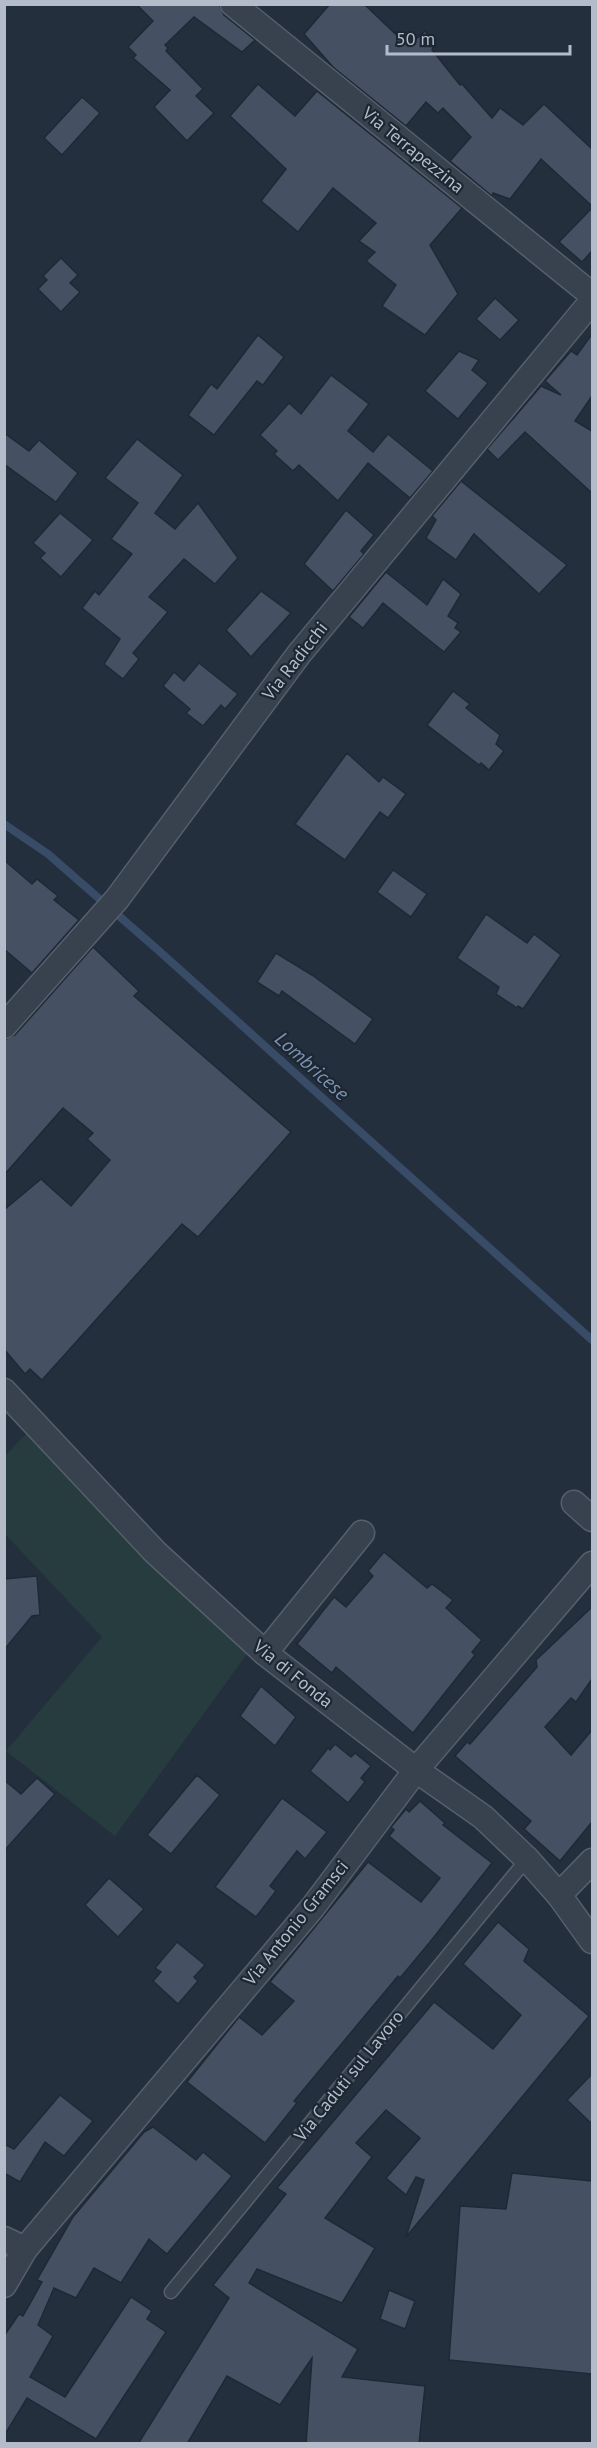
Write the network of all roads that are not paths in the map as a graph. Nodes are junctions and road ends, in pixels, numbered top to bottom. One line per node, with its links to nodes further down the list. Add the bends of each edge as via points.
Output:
1 (233, 4): 2 (street, Via Terrapezzina)
2 (592, 295)
3 (592, 301): 4 (street, Via Radicchi, via 299,654 117,899)
4 (4, 1026)
5 (4, 1391): 10 (street, Via di Fonda, via 155,1552)
6 (574, 1503): 7 (street)
7 (592, 1519)
8 (362, 1533): 10 (street)
9 (592, 1564): 11 (street, Via Antonio Gramsci)
10 (265, 1653): 11 (street, Via di Fonda)
11 (416, 1770): 12 (street, Via di Fonda, via 483,1817); 16 (street, Via Antonio Gramsci, via 313,1906)
12 (527, 1859): 14 (street, Via di Fonda); 18 (lane, Via Caduti sul Lavoro)
13 (592, 1861): 14 (street)
14 (559, 1895): 15 (street, Via di Fonda)
15 (592, 1941)
16 (15, 2244): 17 (street, Via Antonio Gramsci)
17 (4, 2285)
18 (171, 2292)

